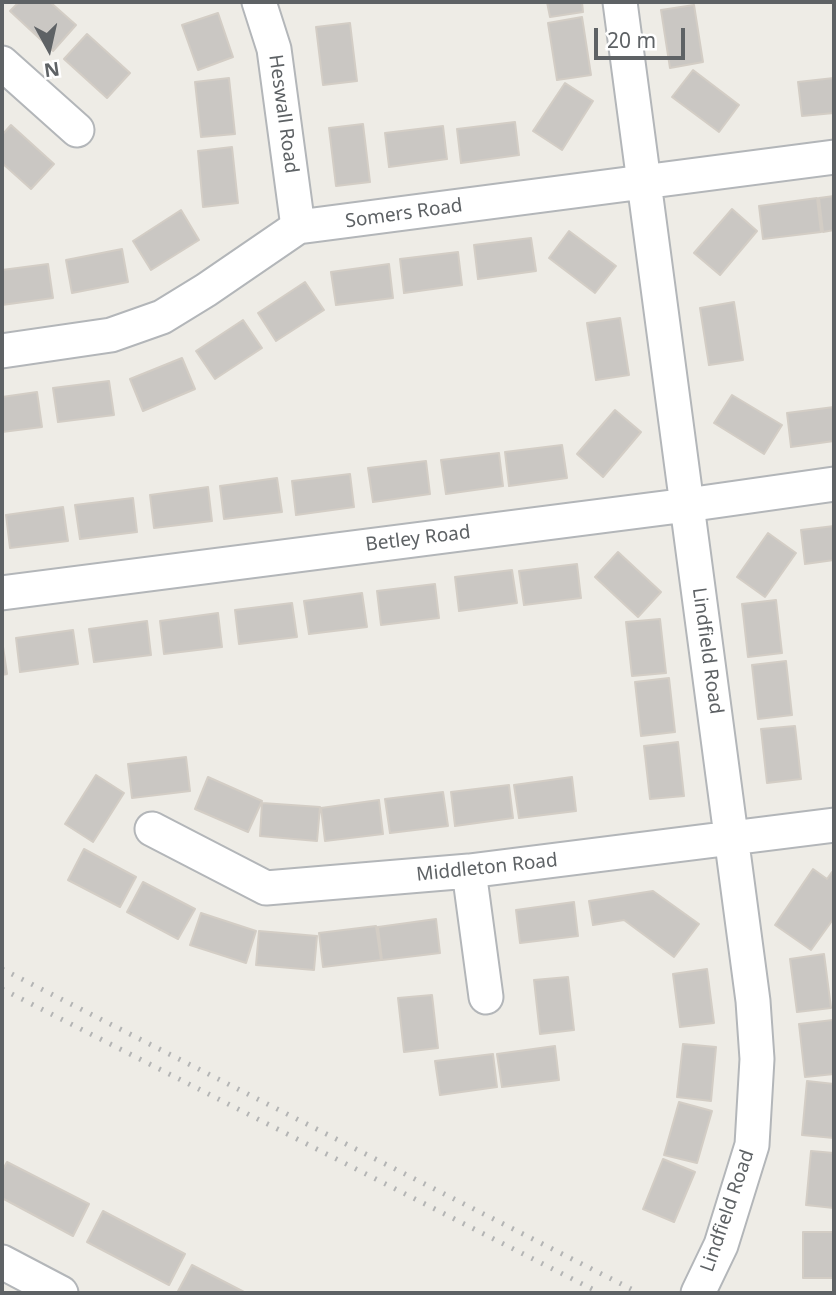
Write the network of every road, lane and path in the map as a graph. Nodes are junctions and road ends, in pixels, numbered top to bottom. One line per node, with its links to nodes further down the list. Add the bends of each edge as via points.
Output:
1 (259, 2): 7 (street, Heswall Road, via 274,49)
2 (620, 2): 6 (street, Lindfield Road)
3 (2, 63): 4 (street)
4 (76, 130)
5 (834, 157): 6 (street, Somers Road)
6 (644, 182): 7 (street, Somers Road); 10 (street, Lindfield Road)
7 (298, 228): 8 (street, Somers Road, via 162,317 111,335)
8 (2, 351)
9 (834, 484): 10 (street, Betley Road)
10 (687, 505): 11 (street, Betley Road); 14 (street, Lindfield Road)
11 (2, 593)
12 (834, 825): 14 (street, Middleton Road)
13 (152, 829): 15 (street, Middleton Road, via 266,888)
14 (732, 838): 15 (street, Middleton Road); 18 (street, Lindfield Road, via 757,1059 752,1145 721,1245)
15 (469, 871): 16 (street)
16 (486, 997)
17 (2, 1262): 19 (street)
18 (704, 1280)
19 (61, 1293)

